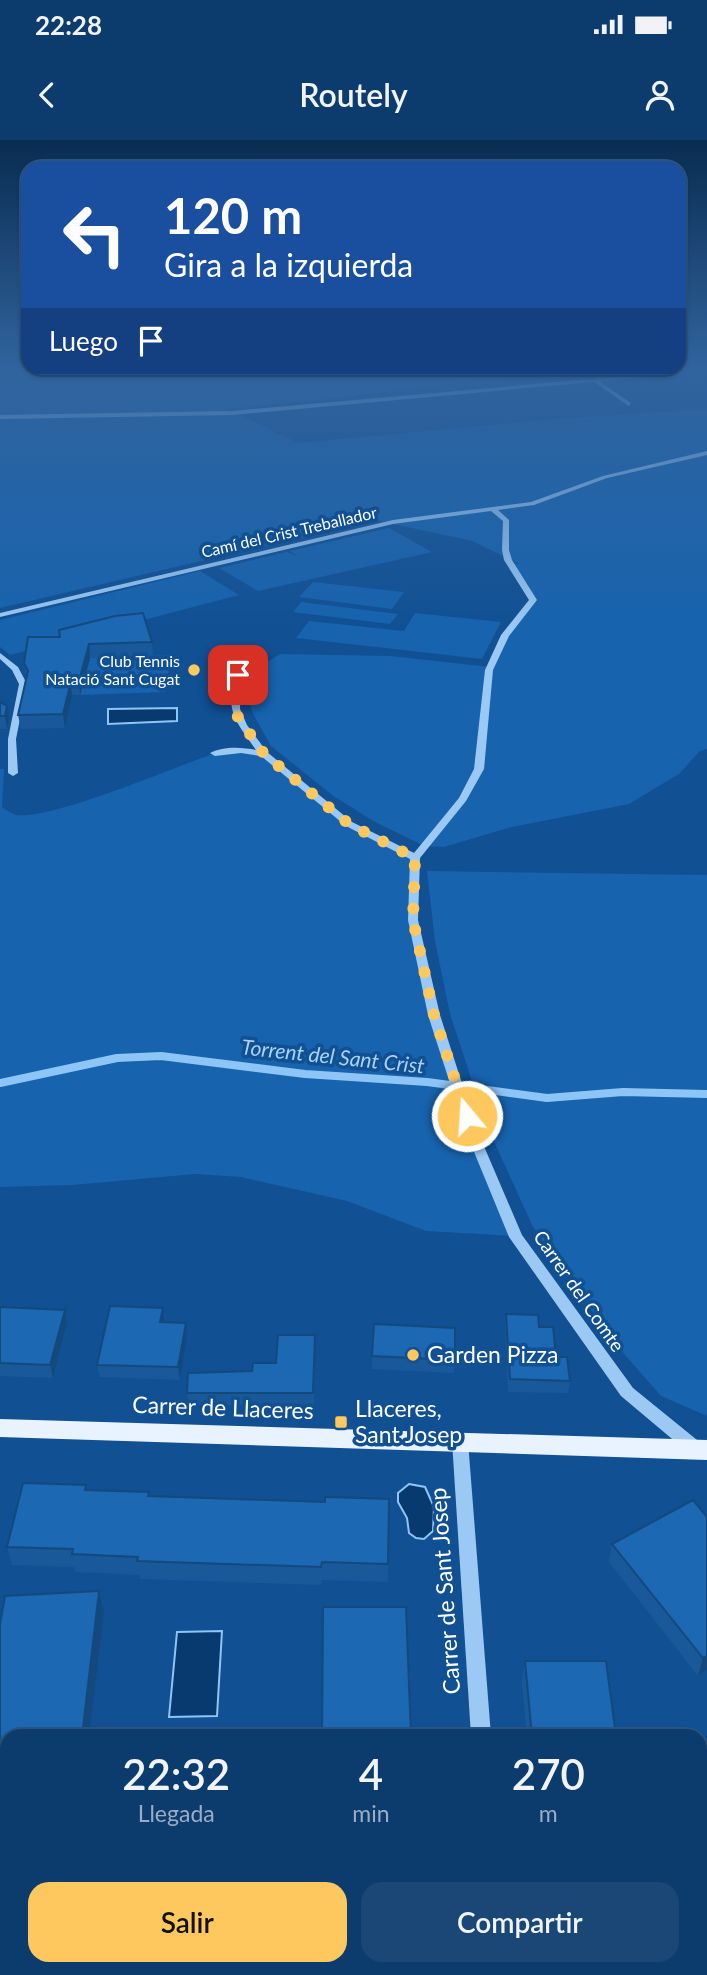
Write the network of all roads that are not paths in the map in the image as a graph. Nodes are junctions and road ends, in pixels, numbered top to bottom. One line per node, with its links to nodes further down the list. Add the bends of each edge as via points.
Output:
1 (692, 457): 2 (street, Camí del Crist Treballador, via 606,477 532,505)
2 (493, 510): 3 (street, Camí del Crist Treballador, via 393,522); 9 (street, via 506,520 509,564 528,585 533,600 505,635 489,670 479,769 463,799)
3 (0, 615)
4 (0, 655): 8 (street, via 23,684 12,739)
5 (238, 675): 7 (street, via 234,711)
6 (215, 753): 7 (street, via 241,750)
7 (264, 754): 9 (street, via 349,824)
8 (13, 773)
9 (415, 858): 12 (street, Carrer del Comte, via 413,920 434,1015 471,1130 516,1237 627,1392)
10 (0, 1428): 11 (main road, Carrer de Llaceres)
11 (460, 1441): 12 (main road, Carrer de Llaceres); 13 (street, Carrer de Sant Josep)
12 (704, 1451)
13 (481, 1729)

